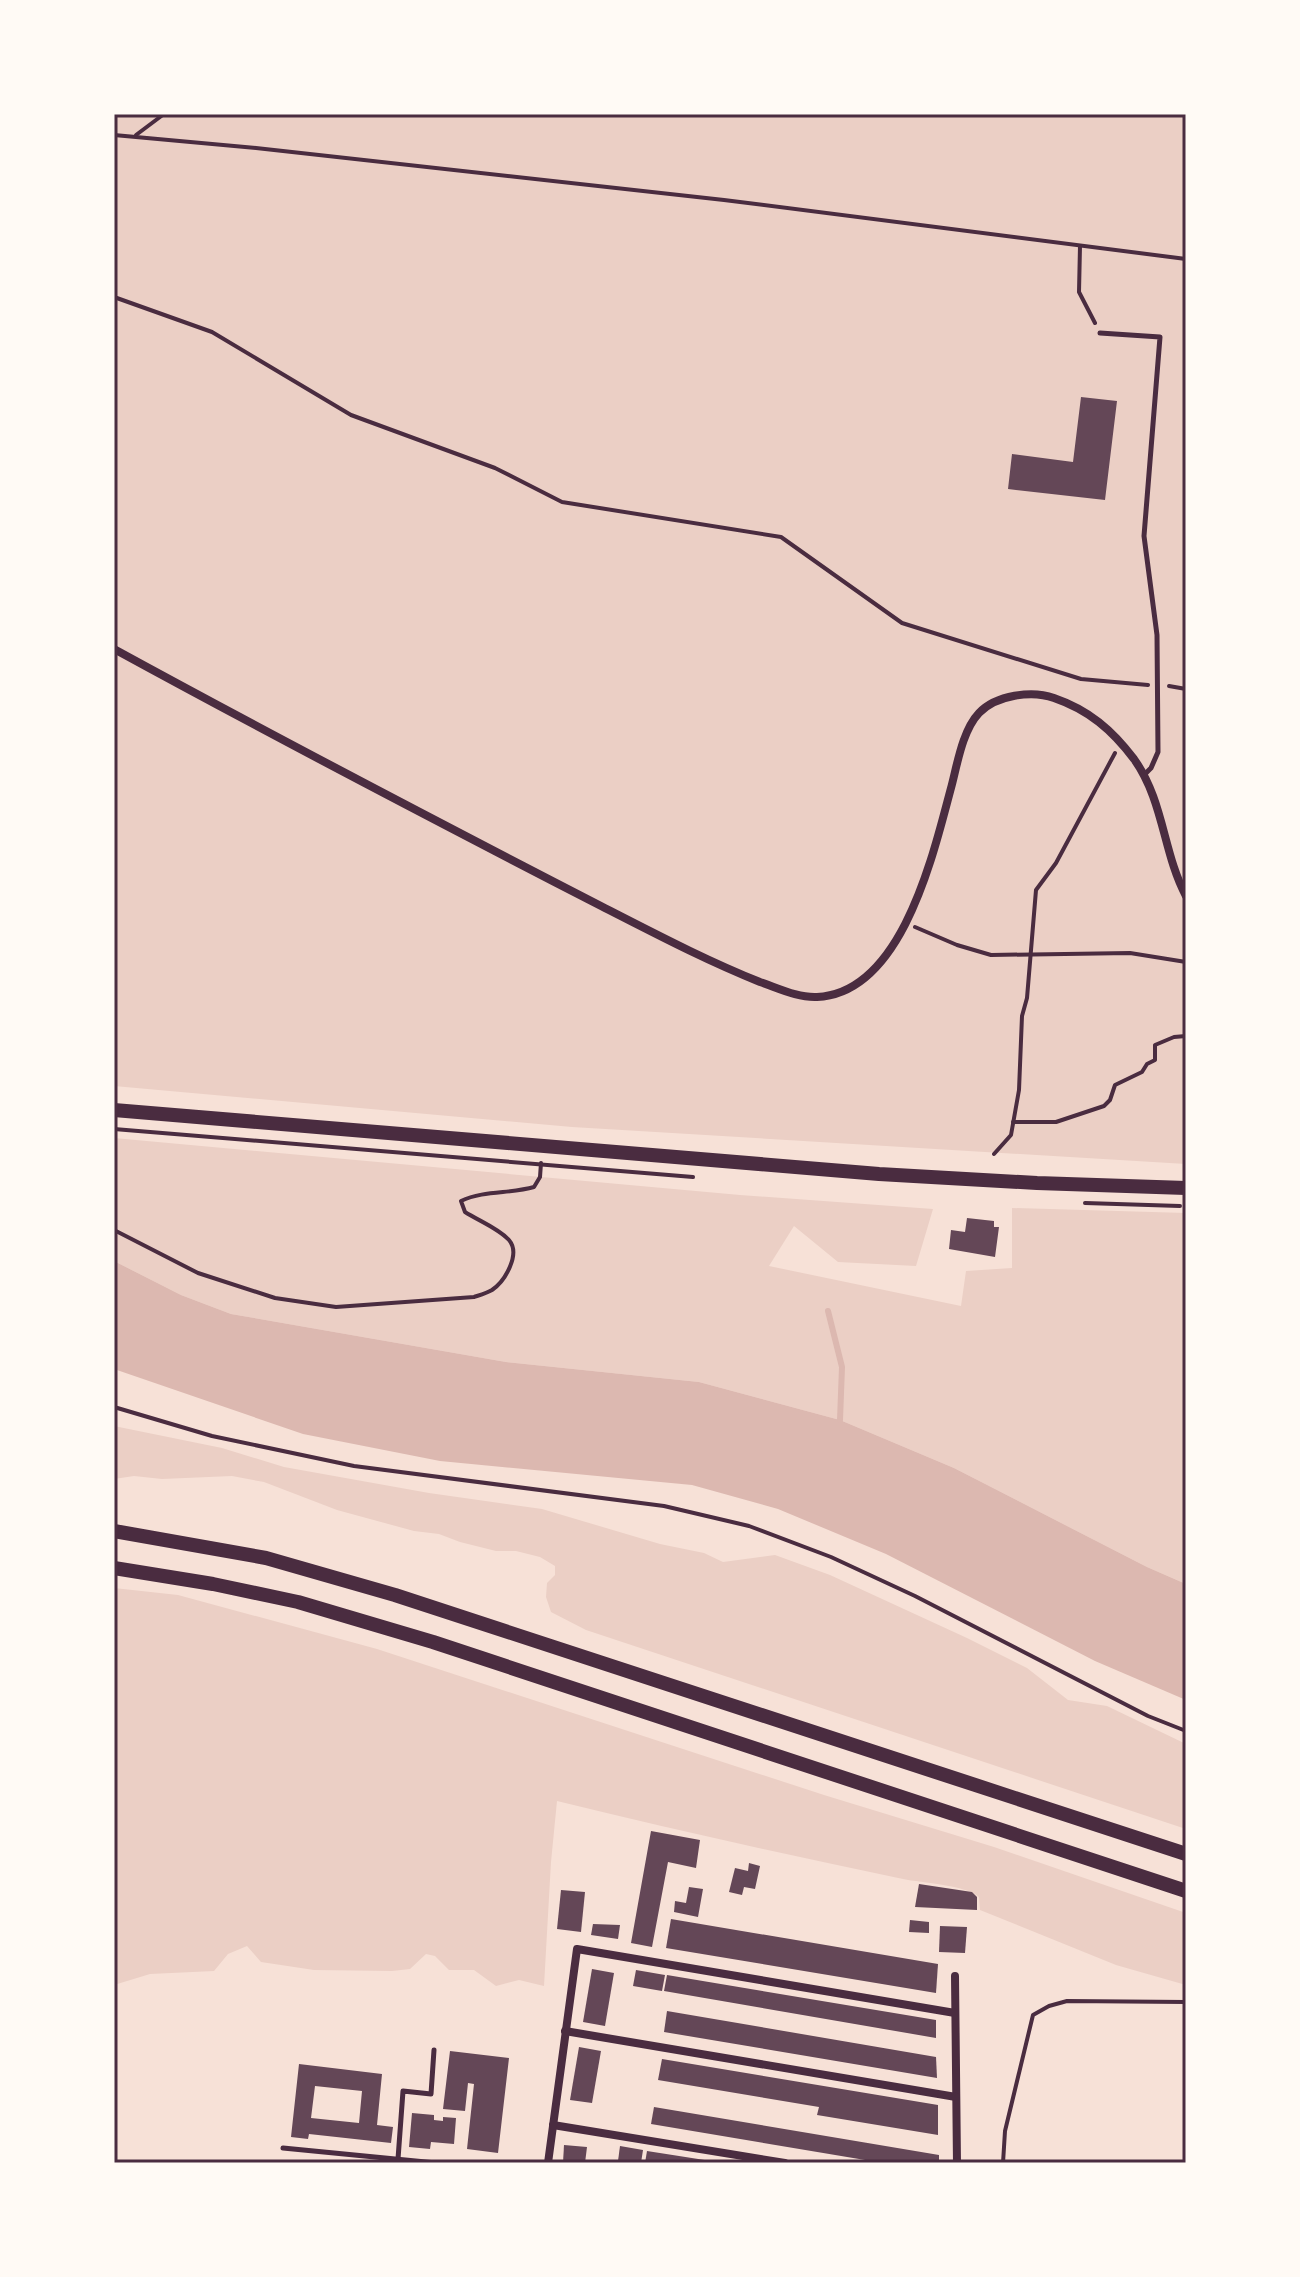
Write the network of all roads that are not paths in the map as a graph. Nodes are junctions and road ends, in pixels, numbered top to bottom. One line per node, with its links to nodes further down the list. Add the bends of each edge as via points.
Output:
1 (1100, 333): 3 (lane, via 1160,337 1144,536 1155,609 1158,752)
2 (114, 649): 3 (street, via 699,956 812,998 838,995 883,961 929,868 962,744 979,713 1018,694 1043,694 1079,707 1109,728)
3 (1144, 776): 4 (street)
4 (1186, 896)
5 (114, 1110): 6 (main road, via 879,1174)
6 (1186, 1188)
7 (114, 1531): 9 (main road, via 266,1558 395,1595)
8 (114, 1568): 10 (main road, via 298,1602 433,1642)
9 (1186, 1854)
10 (1186, 1891)
11 (955, 1976): 12 (street)
12 (955, 2013): 13 (street, via 577,1949); 15 (street)
13 (565, 2031): 15 (street); 16 (street)
14 (434, 2050): 18 (lane, via 431,2094 403,2091)
15 (956, 2097): 22 (street)
16 (553, 2125): 20 (street); 21 (street)
17 (283, 2148): 18 (lane)
18 (398, 2159): 19 (lane)
19 (436, 2163)
20 (548, 2163)
21 (785, 2163)
22 (957, 2163)

